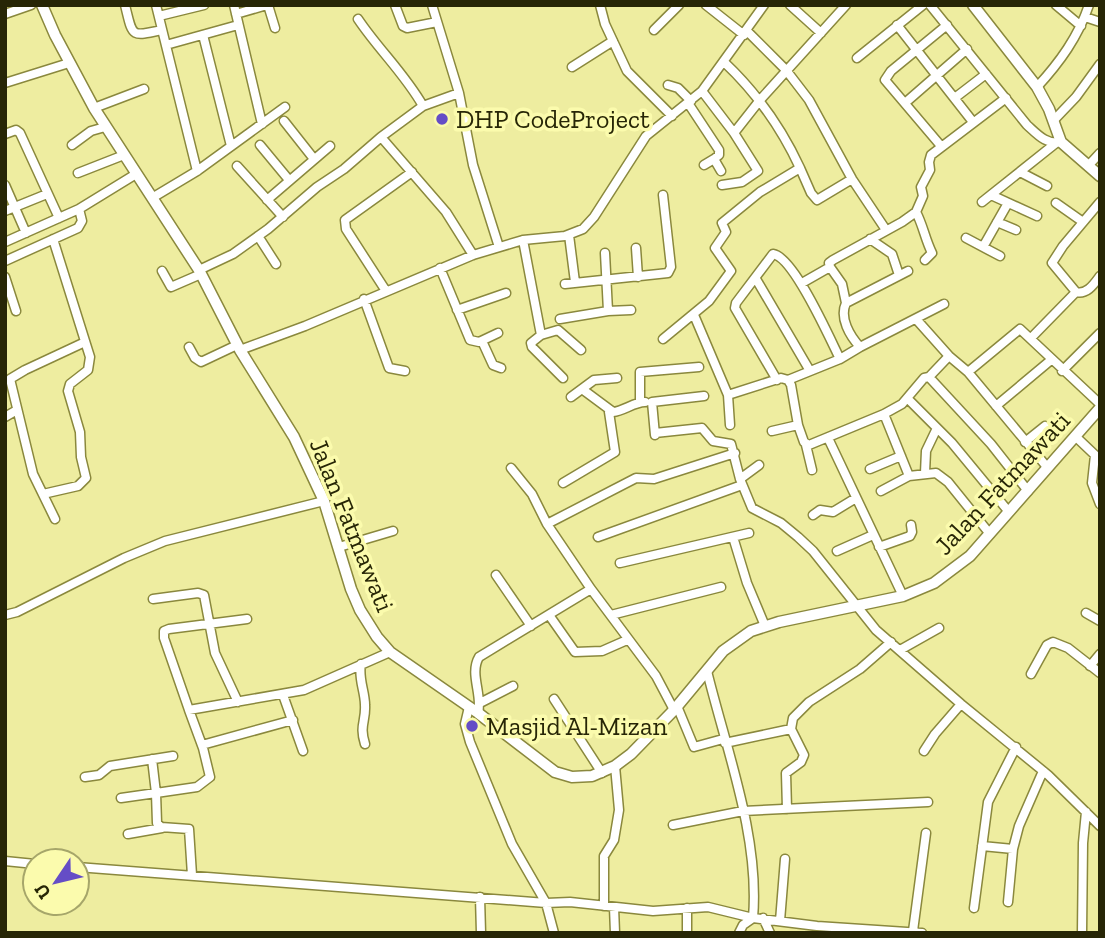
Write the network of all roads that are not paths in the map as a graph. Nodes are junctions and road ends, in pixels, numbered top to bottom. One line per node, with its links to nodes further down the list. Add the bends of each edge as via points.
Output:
1 (31, 5): 21 (street)
2 (42, 5): 41 (street, Jalan Fatmawati)
3 (125, 5): 31 (street, via 135,33)
4 (156, 5): 22 (street)
5 (202, 5): 22 (street)
6 (267, 5): 20 (street); 30 (street)
7 (395, 5): 25 (street, via 407,28)
8 (432, 5): 25 (street)
9 (600, 5): 36 (street)
10 (679, 5): 32 (street)
11 (706, 5): 33 (street)
12 (764, 5): 33 (street)
13 (790, 5): 34 (street)
14 (846, 5): 34 (street)
15 (923, 5): 28 (street)
16 (930, 5): 29 (street)
17 (973, 5): 50 (street)
18 (1056, 5): 24 (street)
19 (1089, 5): 24 (street)
20 (235, 9): 27 (street)
21 (5, 14)
22 (159, 16): 31 (street)
23 (358, 19): 59 (street)
24 (1083, 21): 26 (street); 50 (street, via 1061,60)
25 (437, 22): 53 (street)
26 (1100, 22)
27 (238, 25): 35 (street); 66 (street)
28 (897, 25): 38 (street); 40 (street)
29 (947, 25): 38 (street); 39 (street)
30 (275, 28)
31 (162, 30): 37 (street)
32 (654, 30)
33 (746, 33): 42 (street); 45 (street)
34 (821, 33): 45 (street)
35 (203, 35): 37 (street); 74 (street)
36 (613, 41): 44 (street); 62 (street, via 627,71)
37 (166, 45): 85 (street)
38 (918, 48): 46 (street); 58 (street, via 886,77)
39 (967, 49): 46 (street); 47 (street)
40 (857, 58)
41 (69, 62): 48 (street); 61 (street, Jalan Fatmawati)
42 (724, 62): 52 (street); 56 (street)
43 (1100, 64): 63 (street)
44 (572, 67)
45 (786, 70): 56 (street); 92 (street, via 809,100)
46 (937, 74): 54 (street); 58 (street)
47 (986, 74): 54 (street); 55 (street)
48 (5, 83)
49 (668, 85): 57 (street, via 678,88)
50 (1037, 87): 63 (street)
51 (144, 89): 61 (street)
52 (702, 91): 57 (street); 68 (street)
53 (459, 93): 59 (street); 125 (street, via 473,165)
54 (956, 97): 65 (street)
55 (1006, 98): 65 (street); 71 (street, via 1043,139)
56 (760, 100): 68 (street); 84 (street)
57 (690, 102): 62 (street); 80 (street, via 719,150)
58 (905, 103): 76 (street)
59 (424, 106): 70 (street)
60 (285, 107): 66 (street)
61 (93, 108): 67 (street, Jalan Fatmawati)
62 (672, 116): 118 (street, via 639,145 594,217)
63 (1054, 120): 71 (street)
64 (284, 121): 79 (street)
65 (973, 122): 76 (street)
66 (262, 124): 74 (street)
67 (105, 127): 72 (street); 78 (street, Jalan Fatmawati)
68 (734, 133): 95 (street, via 758,171 742,182)
69 (5, 134): 97 (street, via 20,133)
70 (381, 137): 87 (street); 111 (street)
71 (1058, 143): 83 (street); 88 (street)
72 (72, 145)
73 (260, 145): 93 (street)
74 (231, 146): 85 (street)
75 (330, 146): 79 (street)
76 (941, 146): 109 (street, via 929,159 930,170)
77 (1100, 153): 83 (street)
78 (124, 155): 89 (street); 90 (street, Jalan Fatmawati)
79 (314, 159): 93 (street)
80 (713, 159): 81 (street); 86 (street)
81 (704, 165)
82 (237, 166): 101 (street)
83 (1088, 166): 91 (street)
84 (800, 169): 92 (street, via 817,200); 158 (street, via 760,192 722,223 726,232 715,248 731,271)
85 (197, 171): 100 (street)
86 (721, 171)
87 (412, 172): 129 (street, via 446,212); 148 (street, via 345,220 346,229)
88 (1020, 172): 96 (street); 99 (street)
89 (78, 173)
90 (136, 174): 100 (street, Jalan Fatmawati); 107 (street)
91 (1100, 176)
92 (852, 179): 115 (street)
93 (289, 180): 101 (street)
94 (5, 185): 106 (street)
95 (722, 185)
96 (1047, 186)
97 (47, 194): 106 (street); 112 (street)
98 (663, 195): 142 (street, via 670,270)
99 (991, 195): 102 (street); 104 (street)
100 (152, 198): 138 (street, Jalan Fatmawati)
101 (267, 200): 111 (street)
102 (982, 202)
103 (1100, 202): 114 (street)
104 (1008, 203): 110 (street); 113 (street)
105 (1056, 203): 114 (street)
106 (15, 207): 108 (street); 117 (street)
107 (79, 209): 112 (street); 121 (street, via 80,226)
108 (5, 211)
109 (916, 212): 115 (street); 131 (street, via 932,253)
110 (1037, 216)
111 (283, 217): 119 (street)
112 (59, 218): 117 (street)
113 (998, 222): 116 (street); 126 (street)
114 (1083, 222): 149 (street, via 1052,263)
115 (886, 230): 122 (street)
116 (1016, 230)
117 (26, 233): 124 (street)
118 (569, 235): 123 (street); 145 (street)
119 (258, 236): 133 (street); 138 (street)
120 (966, 237): 126 (street)
121 (53, 239): 132 (street); 167 (street)
122 (870, 239): 134 (street, via 833,260); 139 (street, via 892,254)
123 (523, 240): 125 (street); 163 (street)
124 (5, 242)
125 (499, 247): 129 (street)
126 (983, 247): 130 (street)
127 (636, 248): 142 (street)
128 (605, 254): 143 (street)
129 (473, 255): 135 (street)
130 (1000, 256)
131 (925, 260)
132 (5, 261)
133 (276, 264)
134 (830, 267): 146 (street); 152 (street, via 842,284)
135 (440, 268): 148 (street); 154 (street)
136 (162, 271): 138 (street, via 172,288)
137 (908, 271): 139 (street)
138 (200, 272): 169 (street, Jalan Fatmawati)
139 (899, 275): 152 (street)
140 (1100, 276): 149 (street, via 1087,291)
141 (5, 277): 156 (street)
142 (638, 277): 143 (street)
143 (606, 279): 145 (street); 157 (street)
144 (757, 279): 146 (street, via 777,254); 178 (street); 185 (street, via 736,308)
145 (575, 282): 147 (street)
146 (802, 283): 173 (street)
147 (565, 284)
148 (386, 291): 151 (street)
149 (1076, 292): 164 (street)
150 (506, 293): 154 (street)
151 (364, 299): 169 (street, via 304,326); 177 (street, via 389,368)
152 (846, 303): 170 (street, via 843,316)
153 (944, 304): 160 (street)
154 (457, 310): 166 (street, via 470,340)
155 (631, 310): 157 (street)
156 (16, 311)
157 (608, 311): 159 (street)
158 (694, 315): 165 (street); 188 (street)
159 (559, 319)
160 (916, 319): 170 (street); 172 (street)
161 (1100, 332): 179 (street)
162 (498, 333): 166 (street)
163 (541, 335): 171 (street, via 558,330); 182 (street, via 531,346)
164 (1031, 338): 174 (street); 180 (street, via 1018,329)
165 (663, 339)
166 (482, 341): 176 (street, via 493,365)
167 (85, 342): 184 (street); 222 (street, via 90,366 68,391 86,478 78,486)
168 (189, 347): 169 (street, via 201,362)
169 (239, 347): 224 (street, Jalan Fatmawati, via 293,436)
170 (860, 348): 173 (street)
171 (581, 350)
172 (949, 356): 180 (street); 181 (street)
173 (840, 359): 178 (street)
174 (1051, 360): 179 (street); 194 (street)
175 (699, 367): 192 (street, via 640,372)
176 (501, 368)
177 (405, 371)
178 (810, 371): 186 (street)
179 (1062, 371): 195 (street)
180 (968, 372): 194 (street)
181 (929, 377): 191 (street); 221 (street)
182 (563, 378)
183 (617, 378): 187 (street, via 594,380)
184 (7, 380): 196 (street)
185 (777, 380): 186 (street); 188 (street)
186 (788, 380): 201 (street)
187 (582, 389): 190 (street); 197 (street)
188 (728, 395): 200 (street)
189 (704, 396): 193 (street)
190 (570, 397)
191 (908, 399): 198 (street); 203 (street)
192 (640, 402): 193 (street); 197 (street)
193 (652, 402): 209 (street, via 655,435 702,429 713,441 731,444)
194 (996, 406): 207 (street)
195 (1100, 406): 205 (street, Jalan Fatmawati)
196 (17, 410): 199 (street); 222 (street, via 33,474)
197 (609, 412): 219 (street, via 615,452)
198 (884, 414): 206 (street); 210 (street)
199 (5, 417)
200 (730, 425)
201 (798, 425): 204 (street); 208 (street)
202 (1045, 426): 207 (street)
203 (937, 428): 216 (street, via 926,451); 226 (street)
204 (772, 431)
205 (1075, 436): 212 (street, Jalan Fatmawati); 225 (street, via 1095,455 1091,483)
206 (828, 438): 208 (street); 223 (street)
207 (1025, 442): 212 (street)
208 (806, 445): 215 (street)
209 (735, 453): 218 (street); 229 (street, via 654,479 636,478)
210 (901, 456): 214 (street); 217 (street)
211 (759, 465): 218 (street)
212 (1047, 467): 221 (street, Jalan Fatmawati)
213 (511, 468): 229 (street, via 532,494)
214 (870, 468)
215 (812, 470)
216 (925, 473): 217 (street); 233 (street, via 936,473 948,482)
217 (909, 476): 220 (street)
218 (741, 482): 235 (street); 246 (street, via 752,508 781,523 813,551)
219 (563, 483)
220 (881, 491)
221 (1028, 491): 226 (street, Jalan Fatmawati)
222 (43, 494): 228 (street)
223 (856, 498): 227 (street, via 833,512 823,509); 234 (street)
224 (324, 501): 237 (street, Jalan Fatmawati); 248 (street, via 165,541)
225 (1100, 503)
226 (1009, 512): 233 (street, Jalan Fatmawati)
227 (813, 515)
228 (55, 519)
229 (547, 524): 243 (street)
230 (911, 525): 238 (street, via 910,536)
231 (393, 531): 237 (street)
232 (749, 533): 236 (street)
233 (990, 534): 244 (street, Jalan Fatmawati, via 934,583)
234 (873, 536): 238 (street); 239 (street)
235 (598, 537)
236 (733, 537): 240 (street); 255 (street)
237 (339, 547): 260 (street, Jalan Fatmawati, via 360,610)
238 (879, 547): 244 (street)
239 (837, 551)
240 (620, 563)
241 (496, 575): 254 (street)
242 (722, 587): 250 (street)
243 (591, 589): 249 (street); 250 (street)
244 (902, 596): 246 (street, Jalan Fatmawati)
245 (153, 599): 253 (street, via 202,593)
246 (855, 607): 255 (street, Jalan Fatmawati); 258 (street)
247 (1086, 613): 252 (street)
248 (5, 615)
249 (549, 615): 254 (street); 257 (street, via 575,652 602,651)
250 (611, 615): 257 (street)
251 (247, 619): 253 (street)
252 (1100, 621)
253 (209, 625): 270 (street, via 215,653); 274 (street, via 163,633)
254 (531, 626): 272 (street, via 477,659)
255 (765, 626): 264 (street, Jalan Fatmawati, via 739,637)
256 (939, 628): 259 (street)
257 (626, 639): 273 (street)
258 (891, 642): 259 (street); 276 (street, via 860,669 808,702 794,715)
259 (900, 650): 271 (street)
260 (390, 652): 262 (street); 272 (street, Jalan Fatmawati)
261 (1100, 654): 263 (street)
262 (361, 664): 268 (street, via 329,681); 278 (street)
263 (1090, 666): 265 (street); 266 (street, via 1068,648 1050,642)
264 (707, 671): 273 (street, Jalan Fatmawati); 277 (street)
265 (1100, 673)
266 (1031, 674)
267 (513, 686): 272 (street)
268 (283, 695): 270 (street); 275 (street)
269 (554, 699): 287 (street)
270 (238, 702): 274 (street)
271 (961, 704): 280 (street); 282 (street)
272 (476, 708): 287 (street, Jalan Fatmawati, via 555,772 572,777); 307 (street, via 466,724 470,742 512,844)
273 (676, 708): 277 (street, via 694,747); 285 (street, Jalan Fatmawati)
274 (189, 710): 279 (street)
275 (293, 720): 279 (street); 281 (street)
276 (791, 729): 277 (street); 292 (street, via 804,755 786,771)
277 (724, 741): 293 (street)
278 (365, 744)
279 (202, 745): 289 (street, via 210,778 197,787)
280 (1016, 747): 286 (street); 300 (street, via 988,802)
281 (303, 751)
282 (924, 751)
283 (173, 756): 284 (street)
284 (152, 759): 288 (street, via 110,766); 289 (street)
285 (615, 766): 287 (street, Jalan Fatmawati); 308 (street, via 619,810 614,840 604,856)
286 (1043, 771): 294 (street); 301 (street)
287 (602, 773)
288 (85, 778)
289 (156, 793): 290 (street); 297 (street, via 157,823)
290 (121, 798)
291 (928, 802): 292 (street)
292 (787, 808): 293 (street)
293 (743, 811): 295 (street); 312 (street, via 752,865)
294 (1086, 812): 296 (street); 324 (street)
295 (673, 825)
296 (1100, 826)
297 (162, 828): 299 (street); 304 (street, via 189,830)
298 (926, 833): 316 (street)
299 (128, 834)
300 (982, 846): 301 (street); 311 (street)
301 (1013, 849): 306 (street)
302 (785, 859): 314 (street)
303 (91, 868): 304 (street)
304 (192, 876): 305 (street)
305 (480, 897): 307 (street); 317 (street)
306 (1008, 902)
307 (546, 903): 308 (street); 318 (street)
308 (604, 906): 309 (street)
309 (614, 907): 310 (street); 319 (street)
310 (687, 908): 312 (street, via 708,907); 320 (street)
311 (974, 908)
312 (753, 918): 313 (street); 321 (street)
313 (764, 918): 314 (street); 322 (street)
314 (780, 921): 315 (street)
315 (862, 931): 316 (street)
316 (913, 931): 323 (street)
317 (481, 933)
318 (554, 933)
319 (615, 933)
320 (687, 933)
321 (739, 933)
322 (770, 933)
323 (922, 933)
324 (1082, 933)

